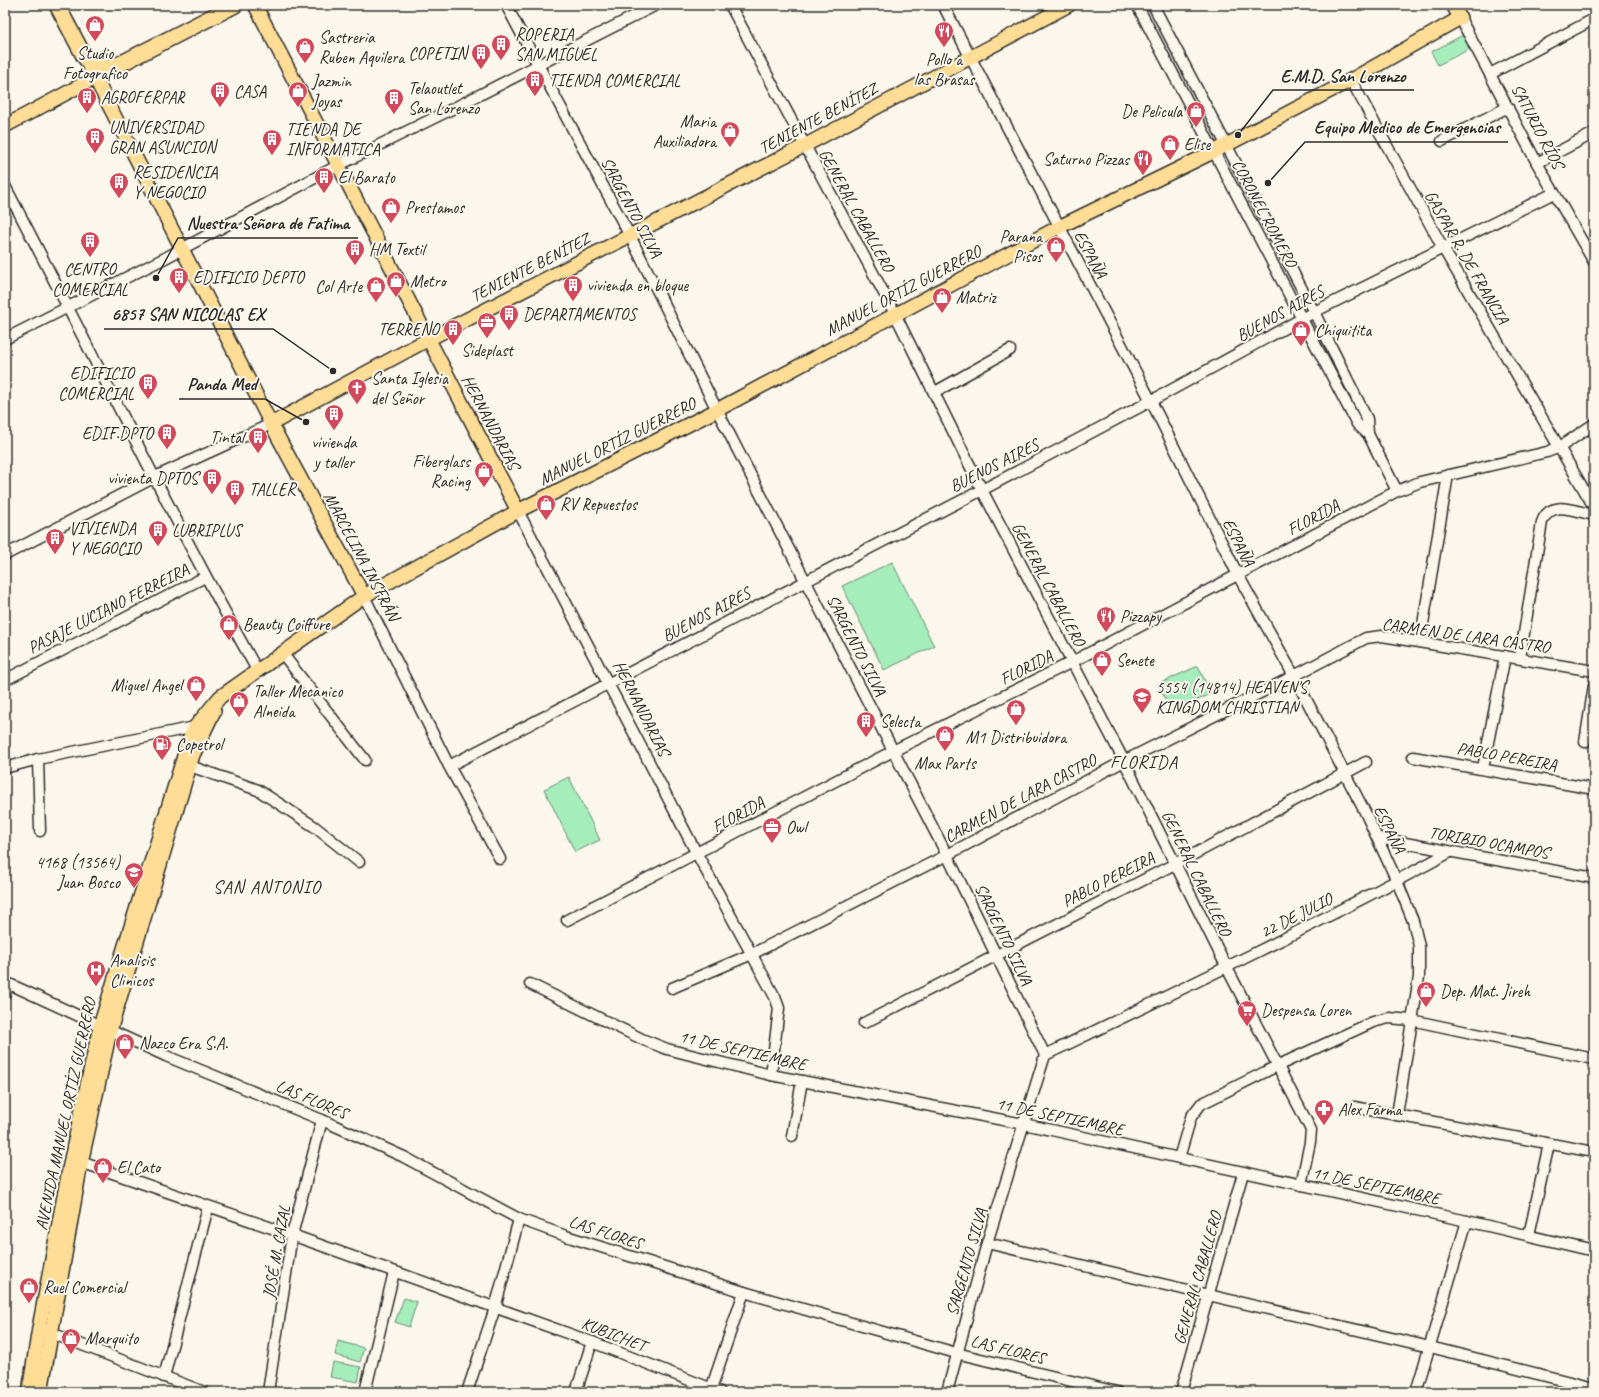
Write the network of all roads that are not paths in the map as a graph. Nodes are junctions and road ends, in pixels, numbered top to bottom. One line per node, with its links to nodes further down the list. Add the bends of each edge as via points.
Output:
1 (57, 5): 14 (highway)
2 (235, 5): 16 (highway)
3 (255, 5): 29 (main road, HERNANDARIAS)
4 (506, 5): 17 (street, SARGENTO SILVA)
5 (656, 5): 17 (street)
6 (730, 5): 26 (street, GENERAL CABALLERO)
7 (943, 5): 15 (street, ESPAÑA)
8 (1069, 5): 15 (main road, TENIENTE BENÍTEZ)
9 (1137, 5): 27 (street, CORONEL ROMERO)
10 (1152, 5): 25 (street, CORONEL ROMERO)
11 (1454, 5): 12 (main road, SATURIO RÍOS)
12 (1460, 18): 18 (street, SATURIO RÍOS); 20 (main road, MANUEL ORTÍZ GUERRERO)
13 (1594, 20): 18 (street)
14 (84, 56): 16 (highway, via 103,68); 19 (main road, MARCELINA INSFRÁN)
15 (970, 58): 26 (main road, TENIENTE BENÍTEZ); 32 (street, ESPAÑA)
16 (122, 63): 19 (main road)
17 (538, 66): 29 (street); 33 (street, SARGENTO SILVA)
18 (1490, 74): 21 (street, SATURIO RÍOS)
19 (95, 78): 22 (main road); 35 (main road, MARCELINA INSFRÁN)
20 (1350, 80): 25 (main road, MANUEL ORTÍZ GUERRERO); 34 (street, GASPAR R. DE FRANCIA)
21 (1508, 107): 24 (street); 28 (street, SATURIO RÍOS)
22 (5, 126)
23 (1594, 133): 28 (street)
24 (1442, 141)
25 (1225, 144): 27 (main road, MANUEL ORTÍZ GUERRERO); 38 (street, CORONEL ROMERO)
26 (804, 146): 33 (main road, TENIENTE BENÍTEZ); 39 (street, GENERAL CABALLERO)
27 (1214, 152): 32 (main road, MANUEL ORTÍZ GUERRERO); 40 (street, CORONEL ROMERO)
28 (1537, 163): 31 (street, SATURIO RÍOS)
29 (339, 165): 35 (street); 42 (main road, HERNANDARIAS)
30 (5, 186): 37 (street)
31 (1554, 193): 34 (street, BUENOS AIRES); 36 (street, SATURIO RÍOS)
32 (1059, 227): 39 (main road, MANUEL ORTÍZ GUERRERO); 47 (street, ESPAÑA)
33 (630, 236): 42 (main road, TENIENTE BENÍTEZ); 48 (street, SARGENTO SILVA)
34 (1442, 248): 38 (street, BUENOS AIRES); 52 (street, GASPAR R. DE FRANCIA)
35 (181, 249): 37 (street); 49 (main road, MARCELINA INSFRÁN)
36 (1594, 262)
37 (68, 306): 41 (street); 54 (street)
38 (1314, 312): 40 (street, BUENOS AIRES); 44 (street, CORONEL ROMERO)
39 (895, 314): 46 (street, GENERAL CABALLERO); 48 (main road, MANUEL ORTÍZ GUERRERO)
40 (1303, 319): 45 (street, CORONEL ROMERO); 47 (street, BUENOS AIRES)
41 (5, 339)
42 (427, 340): 49 (main road, TENIENTE BENÍTEZ); 58 (main road, HERNANDARIAS)
43 (1010, 350): 46 (street)
44 (1347, 379): 45 (street); 51 (street, CORONEL ROMERO, via 1367,419)
45 (1337, 384): 51 (street, CORONEL ROMERO, via 1357,424)
46 (935, 392): 55 (street, GENERAL CABALLERO)
47 (1151, 401): 55 (street, BUENOS AIRES); 61 (street, ESPAÑA)
48 (718, 410): 58 (main road, MANUEL ORTÍZ GUERRERO); 63 (street, SARGENTO SILVA)
49 (271, 424): 54 (street, TENIENTE BENÍTEZ); 64 (main road, MARCELINA INSFRÁN)
50 (1594, 424): 52 (street, FLORIDA)
51 (1368, 434): 56 (street, CORONEL ROMERO)
52 (1560, 447): 53 (street, FLORIDA, via 1527,458); 57 (street, GASPAR R. DE FRANCIA)
53 (1448, 475): 56 (street, FLORIDA); 65 (street)
54 (155, 477): 60 (street, TENIENTE BENÍTEZ); 62 (street)
55 (982, 490): 63 (street, BUENOS AIRES); 69 (street, GENERAL CABALLERO)
56 (1397, 491): 61 (street, FLORIDA)
57 (1594, 508)
58 (518, 512): 64 (main road, MANUEL ORTÍZ GUERRERO); 74 (street, HERNANDARIAS)
59 (1594, 515): 68 (street, via 1557,508 1550,509 1545,514)
60 (5, 555)
61 (1238, 575): 69 (street, FLORIDA); 72 (street, ESPAÑA)
62 (205, 577): 70 (street); 73 (street, PASAJE LUCIANO FERREIRA)
63 (806, 580): 74 (street, BUENOS AIRES); 79 (street, SARGENTO SILVA)
64 (364, 596): 66 (main road, AVENIDA MANUEL ORTÍZ GUERRERO); 86 (street, MARCELINA INSFRÁN)
65 (1420, 642): 67 (street, CARMEN DE LARA CASTRO); 72 (street, CARMEN DE LARA CASTRO, via 1382,636 1366,638)
66 (282, 653): 70 (main road, AVENIDA MANUEL ORTÍZ GUERRERO); 82 (street)
67 (1505, 656): 68 (street, CARMEN DE LARA CASTRO); 88 (street)
68 (1520, 658): 71 (street, CARMEN DE LARA CASTRO)
69 (1072, 662): 79 (street, FLORIDA); 83 (street, GENERAL CABALLERO)
70 (257, 670): 76 (main road, AVENIDA MANUEL ORTÍZ GUERRERO)
71 (1594, 671)
72 (1294, 676): 83 (street, CARMEN DE LARA CASTRO); 89 (street, ESPAÑA)
73 (5, 680)
74 (608, 683): 86 (street, BUENOS AIRES); 94 (street, HERNANDARIAS)
75 (1594, 685): 78 (street)
76 (220, 697): 77 (main road, AVENIDA MANUEL ORTÍZ GUERRERO); 85 (main road, AVENIDA MANUEL ORTÍZ GUERRERO)
77 (195, 726): 81 (street); 110 (main road, AVENIDA MANUEL ORTÍZ GUERRERO)
78 (1585, 742)
79 (893, 751): 94 (street, FLORIDA); 95 (street, SARGENTO SILVA)
80 (1413, 757): 88 (street, PABLO PEREIRA)
81 (38, 759): 87 (street); 91 (street)
82 (365, 760)
83 (1124, 761): 95 (street, CARMEN DE LARA CASTRO); 98 (street, GENERAL CABALLERO)
84 (1366, 762): 89 (street, PABLO PEREIRA)
85 (190, 766): 97 (street, via 258,790 315,828); 110 (main road, AVENIDA MANUEL ORTÍZ GUERRERO)
86 (449, 766): 96 (street, MARCELINA INSFRÁN)
87 (5, 768)
88 (1483, 768): 90 (street, PABLO PEREIRA)
89 (1345, 775): 92 (street, ESPAÑA); 98 (street, PABLO PEREIRA)
90 (1594, 789)
91 (40, 831)
92 (1378, 838): 93 (street, TORIBIO OCAMPOS); 100 (street, ESPAÑA)
93 (1450, 852): 99 (street, TORIBIO OCAMPOS); 100 (street, 22 DE JULIO)
94 (697, 854): 101 (street, FLORIDA); 102 (street, HERNANDARIAS)
95 (947, 855): 102 (street, CARMEN DE LARA CASTRO); 103 (street, SARGENTO SILVA)
96 (500, 859)
97 (359, 862)
98 (1174, 864): 103 (street, PABLO PEREIRA); 104 (street, GENERAL CABALLERO)
99 (1594, 878)
100 (1397, 881): 104 (street, 22 DE JULIO); 108 (street, ESPAÑA, via 1413,921 1419,946 1419,977)
101 (567, 920)
102 (752, 954): 107 (street, CARMEN DE LARA CASTRO); 114 (street, HERNANDARIAS, via 779,1008)
103 (996, 955): 109 (street, PABLO PEREIRA); 111 (street, SARGENTO SILVA)
104 (1227, 968): 111 (street, 22 DE JULIO); 113 (street, GENERAL CABALLERO)
105 (530, 984): 114 (street, 11 DE SEPTIEMBRE, via 644,1040 668,1049)
106 (6, 986): 110 (street, LAS FLORES)
107 (672, 988)
108 (1411, 1020): 112 (street); 113 (street, via 1389,1018 1373,1022); 117 (street, ESPAÑA)
109 (864, 1023)
110 (105, 1029): 118 (street, LAS FLORES); 124 (main road, AVENIDA MANUEL ORTÍZ GUERRERO)
111 (1045, 1055): 119 (street, SARGENTO SILVA)
112 (1594, 1059)
113 (1279, 1065): 123 (street, via 1201,1104 1191,1117); 126 (street, GENERAL CABALLERO, via 1311,1130)
114 (770, 1075): 115 (street, 11 DE SEPTIEMBRE)
115 (802, 1081): 119 (street, 11 DE SEPTIEMBRE); 120 (street)
116 (1354, 1107): 117 (street)
117 (1397, 1115): 121 (street)
118 (322, 1120): 128 (street, LAS FLORES, via 404,1157); 130 (street, JOSÉ M. CAZAL)
119 (1024, 1124): 123 (street, 11 DE SEPTIEMBRE); 132 (street, SARGENTO SILVA)
120 (792, 1136)
121 (1549, 1144): 122 (street); 131 (street)
122 (1594, 1152)
123 (1179, 1158): 125 (street, 11 DE SEPTIEMBRE)
124 (76, 1161): 127 (street, KUBICHET); 138 (main road, AVENIDA MANUEL ORTÍZ GUERRERO)
125 (1243, 1173): 126 (street, 11 DE SEPTIEMBRE); 136 (street, GENERAL CABALLERO)
126 (1301, 1185): 129 (street, 11 DE SEPTIEMBRE)
127 (208, 1207): 130 (street, KUBICHET); 142 (street)
128 (519, 1219): 135 (street, LAS FLORES); 137 (street)
129 (1467, 1221): 131 (street, 11 DE SEPTIEMBRE); 140 (street)
130 (292, 1235): 134 (street, KUBICHET); 148 (street, JOSÉ M. CAZAL)
131 (1528, 1235): 133 (street, 11 DE SEPTIEMBRE)
132 (987, 1243): 136 (street); 141 (street, SARGENTO SILVA)
133 (1594, 1251)
134 (394, 1272): 137 (street, KUBICHET); 149 (street)
135 (744, 1292): 141 (street, LAS FLORES); 144 (street)
136 (1210, 1296): 140 (street); 154 (street, GENERAL CABALLERO)
137 (495, 1308): 139 (street, KUBICHET); 150 (street)
138 (45, 1330): 142 (street); 145 (main road, AVENIDA MANUEL ORTÍZ GUERRERO); 146 (main road, AVENIDA MANUEL ORTÍZ GUERRERO)
139 (592, 1342): 144 (street, KUBICHET); 151 (street)
140 (1430, 1347): 143 (street); 155 (street)
141 (956, 1353): 152 (street, SARGENTO SILVA); 153 (street, LAS FLORES)
142 (164, 1377): 147 (street)
143 (1594, 1388)
144 (714, 1391)
145 (29, 1392)
146 (42, 1392)
147 (204, 1392)
148 (268, 1392)
149 (365, 1392)
150 (468, 1392)
151 (576, 1392)
152 (947, 1392)
153 (1117, 1392)
154 (1181, 1392)
155 (1416, 1392)

